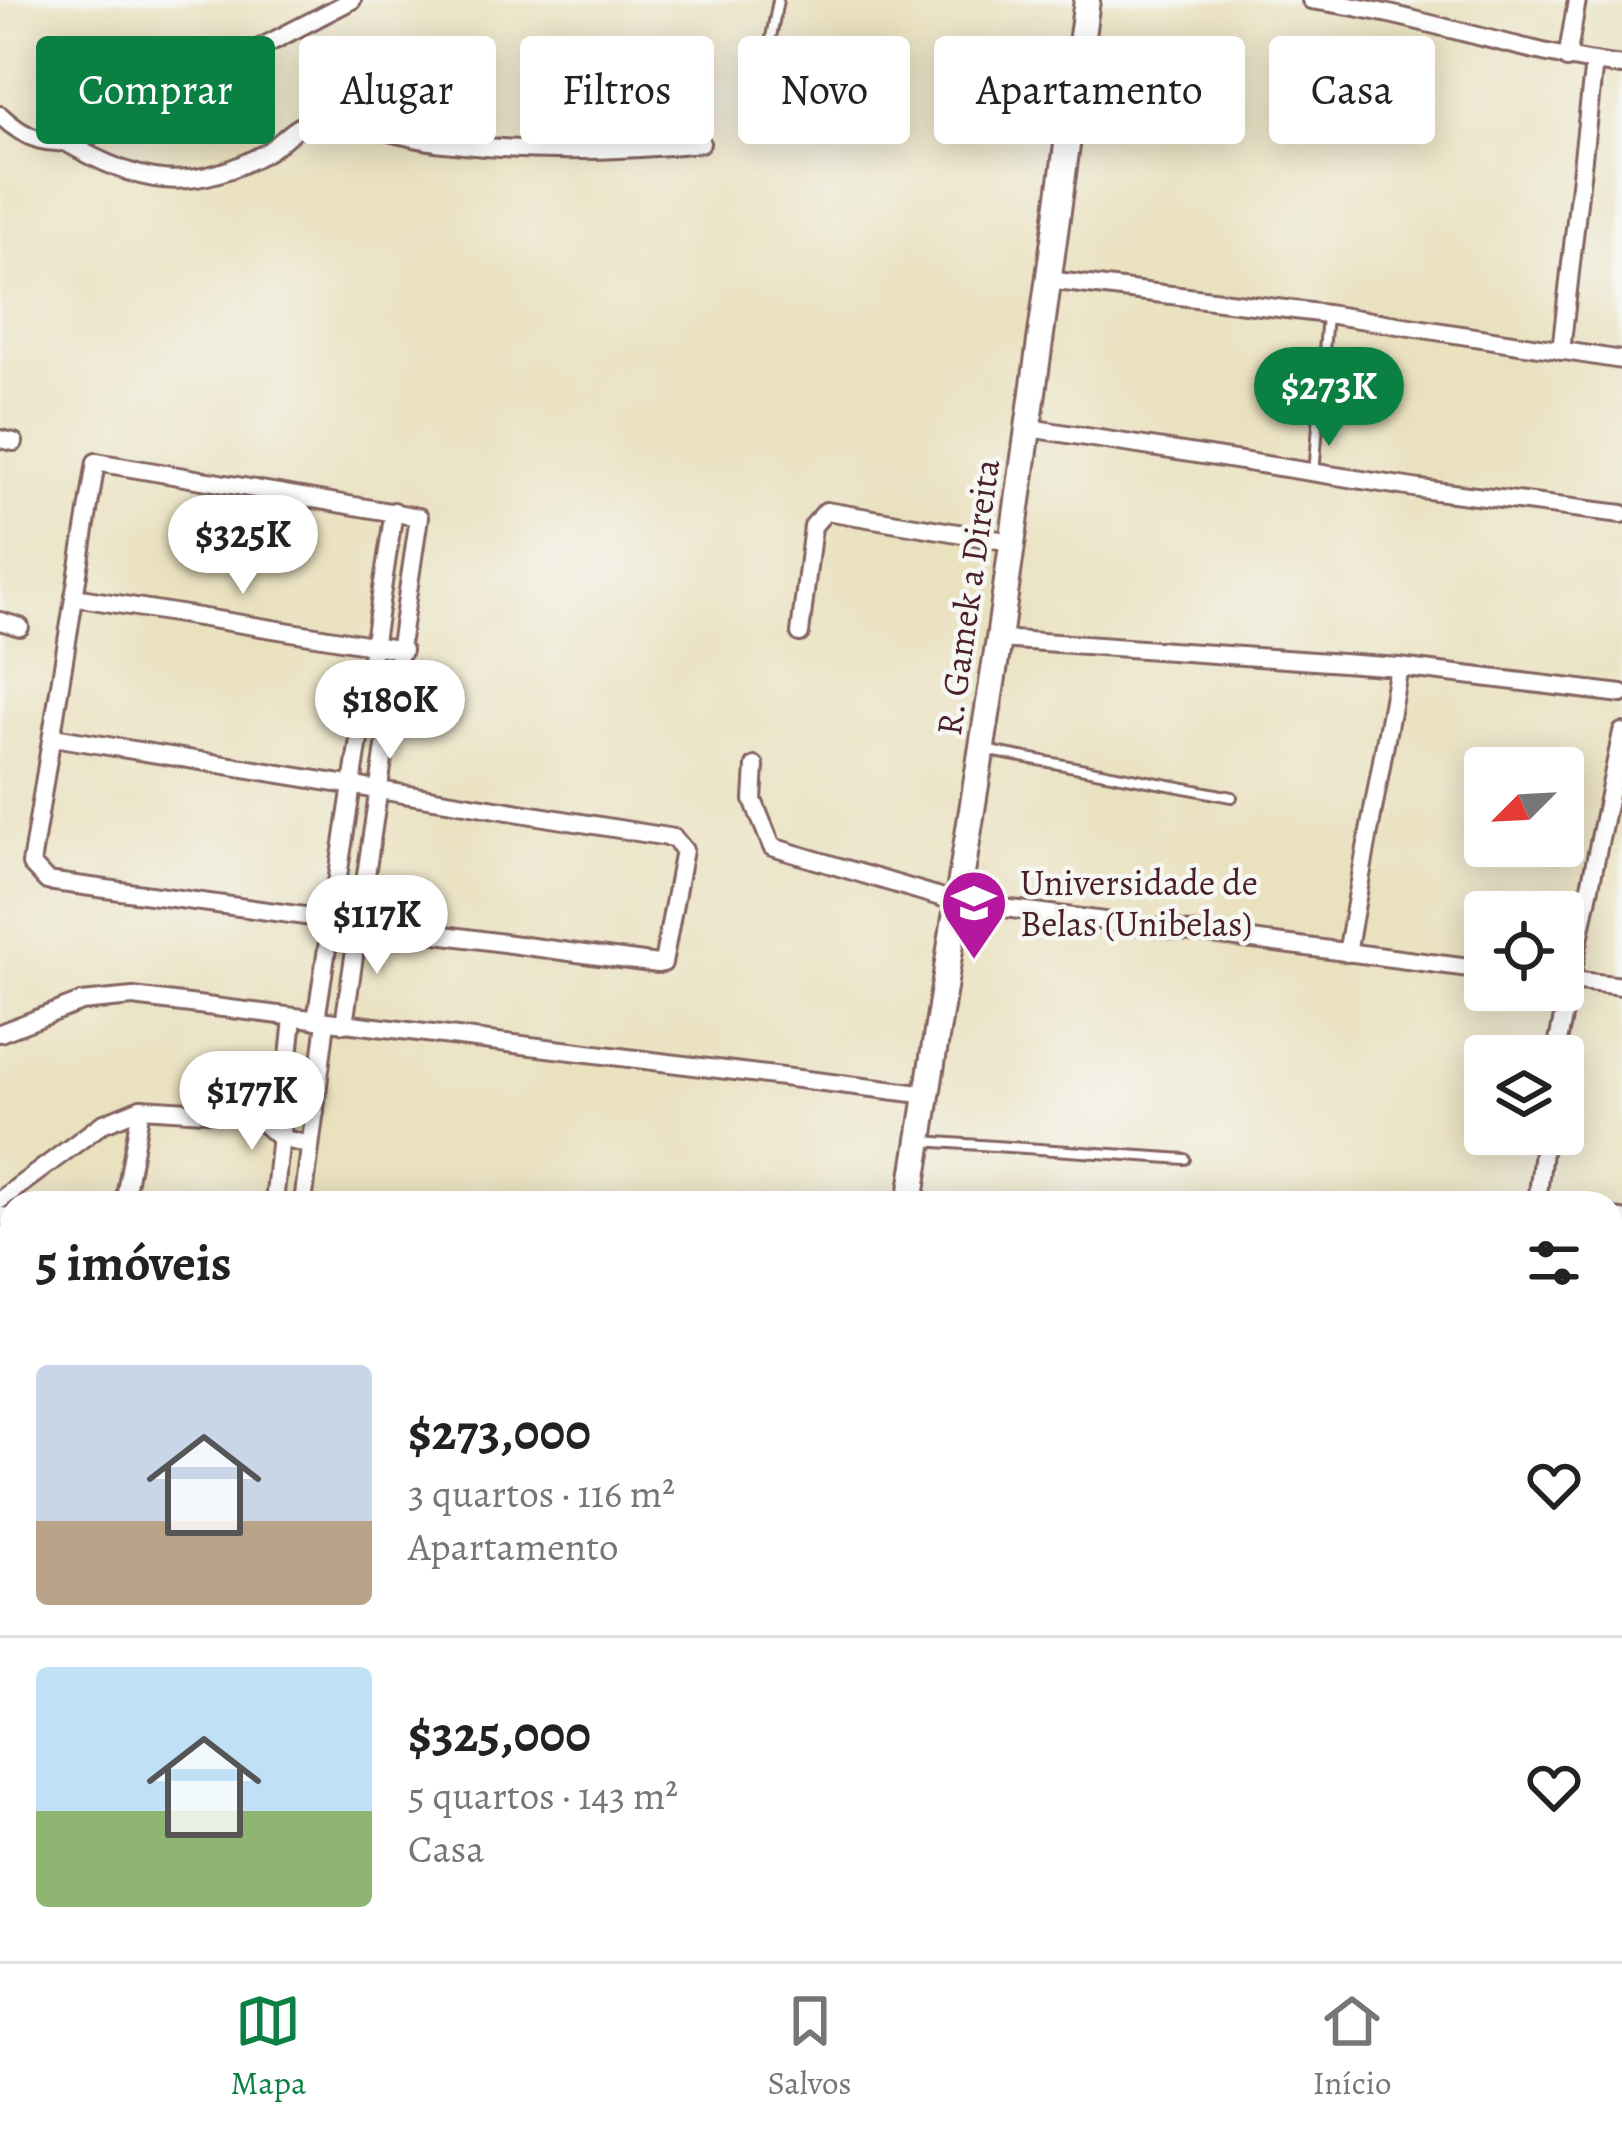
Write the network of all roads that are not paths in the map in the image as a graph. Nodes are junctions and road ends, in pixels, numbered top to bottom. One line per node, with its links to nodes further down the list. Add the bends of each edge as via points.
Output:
1 (352, 0): 8 (street)
2 (778, 0): 7 (lane)
3 (1311, 0): 6 (street)
4 (1576, 0): 9 (street)
5 (1081, 1): 16 (main road, R. Gamek a Direita)
6 (1360, 3): 9 (street)
7 (771, 36)
8 (275, 39)
9 (1567, 58): 10 (street)
10 (1594, 62): 11 (street); 18 (street)
11 (1622, 66)
12 (0, 115): 13 (street)
13 (36, 140)
14 (69, 144): 15 (street, via 134,178 159,180 209,174 266,152 304,121 442,143 605,151)
15 (689, 144)
16 (1048, 280): 17 (street); 20 (main road, R. Gamek a Direita)
17 (1327, 314): 18 (street); 21 (lane)
18 (1561, 351): 19 (street)
19 (1622, 360)
20 (1029, 428): 21 (street); 24 (main road, R. Gamek a Direita)
21 (1314, 474): 23 (street)
22 (394, 511): 25 (street, via 99,460); 30 (street); 31 (street, via 421,520)
23 (1622, 514)
24 (1011, 542): 28 (street, via 826,511 813,526); 29 (main road, R. Gamek a Direita)
25 (74, 597): 30 (street); 35 (street)
26 (0, 621): 27 (street)
27 (20, 627)
28 (800, 633)
29 (999, 639): 32 (street); 36 (main road, R. Gamek a Direita)
30 (374, 645): 31 (street); 38 (street)
31 (403, 650): 39 (street)
32 (1400, 667): 33 (street); 45 (street)
33 (1622, 694)
34 (1622, 732): 41 (street)
35 (53, 737): 38 (street); 43 (street, via 31,864 40,878)
36 (981, 750): 40 (lane); 42 (main road, R. Gamek a Direita)
37 (755, 766): 42 (street, via 753,800 772,847)
38 (352, 782): 39 (street); 43 (street)
39 (383, 787): 44 (street); 44 (street, via 674,838 684,850 667,959 658,964)
40 (1232, 796)
41 (1584, 900)
42 (957, 902): 45 (street); 52 (main road, R. Gamek a Direita)
43 (331, 918): 44 (street); 50 (street)
44 (359, 922): 50 (street)
45 (1347, 953): 46 (street)
46 (1464, 967)
47 (1584, 982): 48 (street)
48 (1622, 986)
49 (293, 1018): 50 (street); 51 (street, via 107,997); 54 (street)
50 (328, 1022): 52 (street); 55 (street)
51 (0, 1034)
52 (928, 1095): 58 (main road, R. Gamek a Direita)
53 (141, 1108): 56 (street); 62 (street, via 102,1124); 63 (street)
54 (283, 1108): 55 (street); 56 (street); 57 (street)
55 (315, 1112): 59 (street)
56 (254, 1115): 57 (street)
57 (280, 1138): 59 (street); 64 (street)
58 (921, 1141): 61 (lane); 66 (main road, R. Gamek a Direita)
59 (310, 1144): 65 (street)
60 (1543, 1155): 67 (street)
61 (1185, 1159)
62 (12, 1191)
63 (126, 1191)
64 (275, 1191)
65 (305, 1191)
66 (912, 1191)
67 (1538, 1191)

